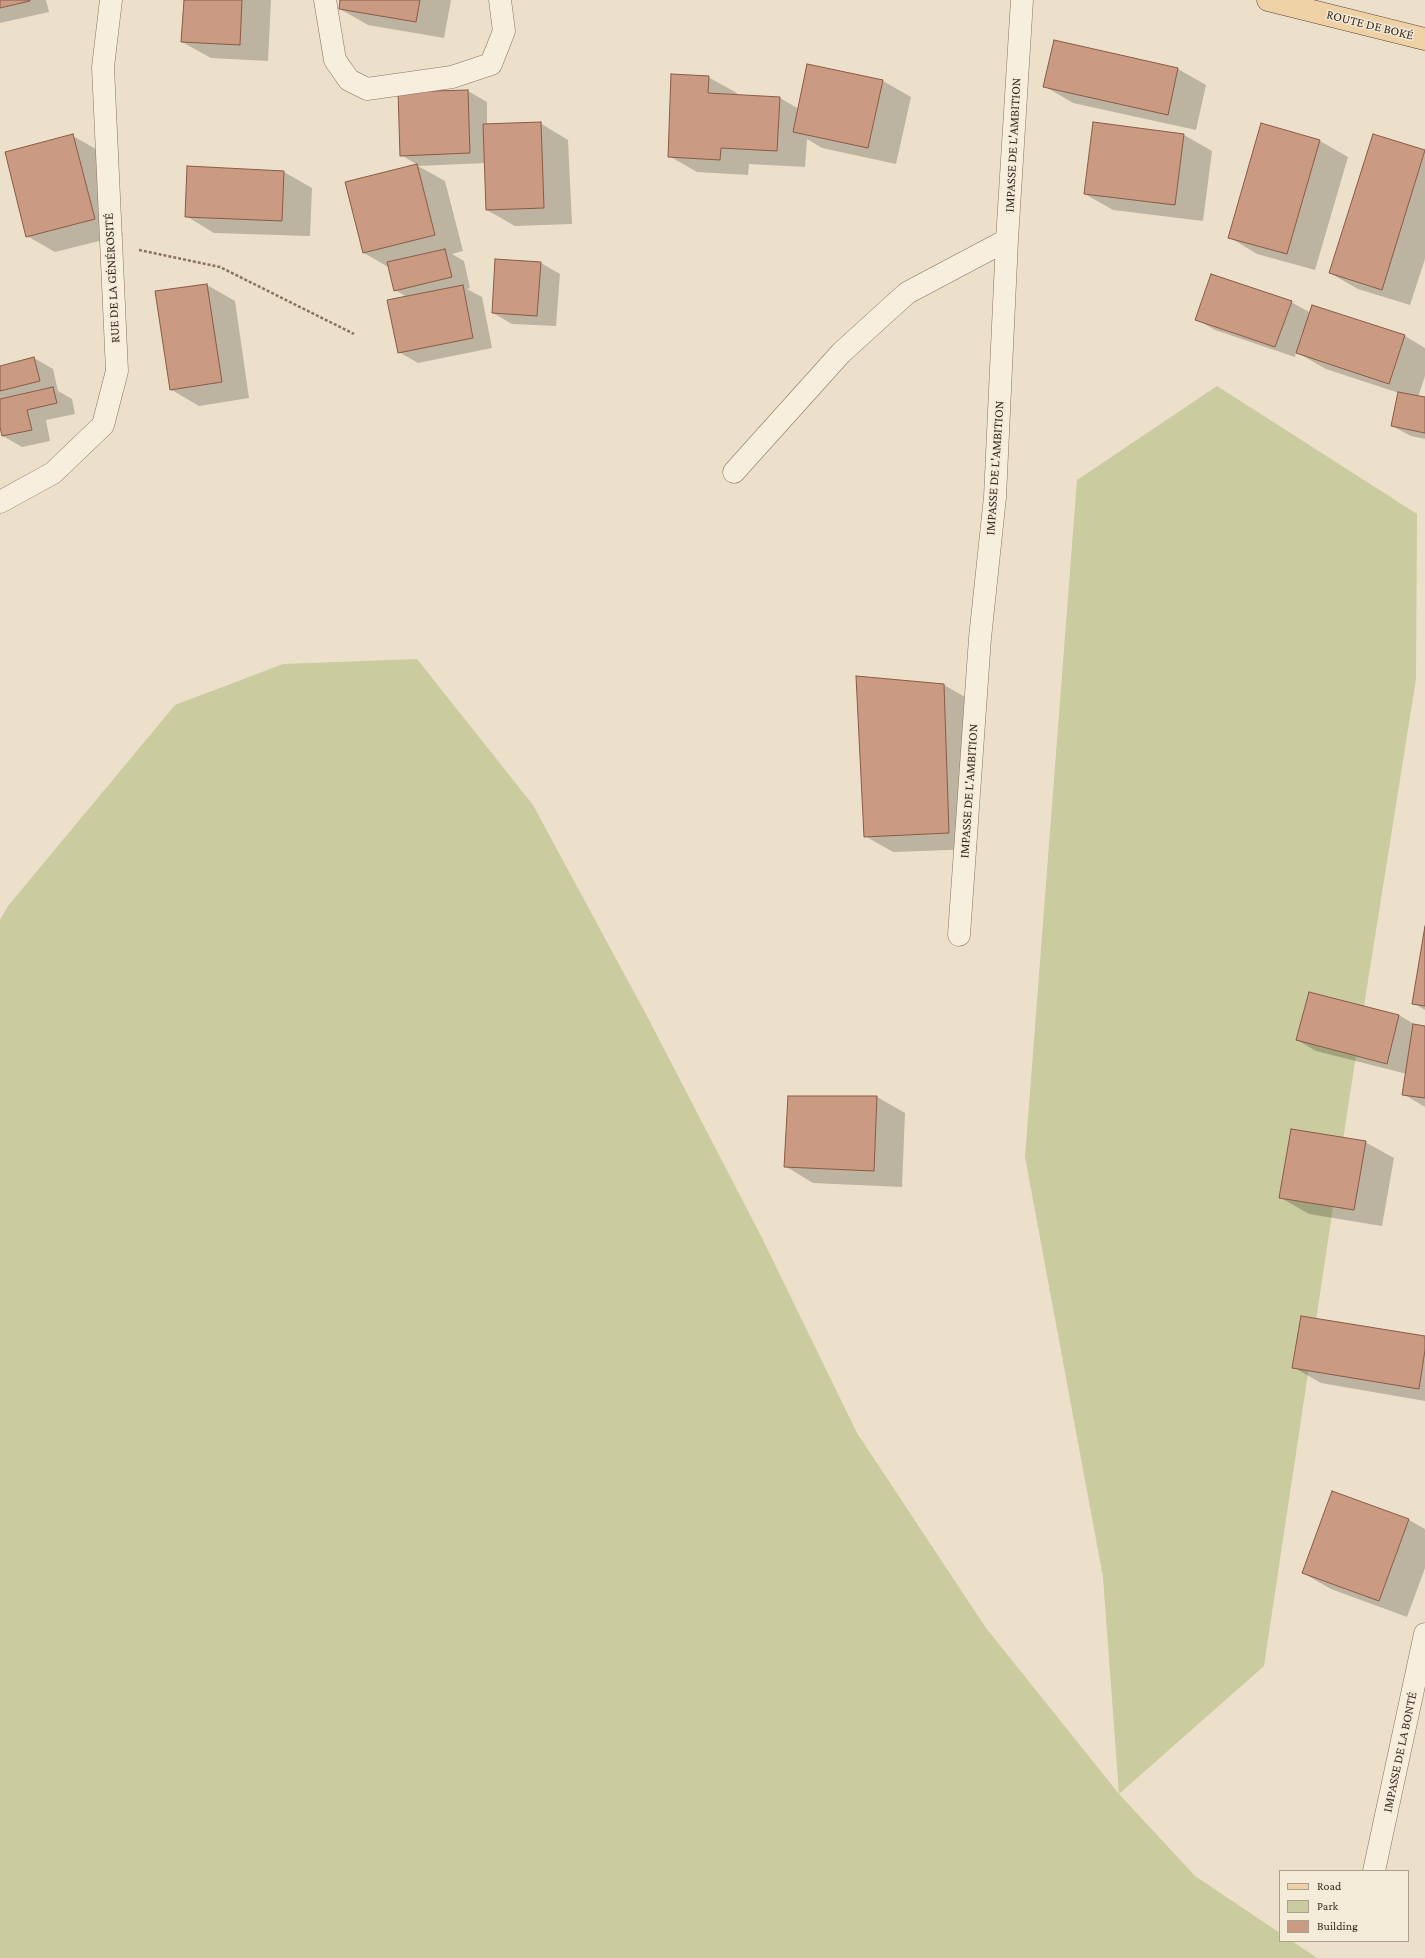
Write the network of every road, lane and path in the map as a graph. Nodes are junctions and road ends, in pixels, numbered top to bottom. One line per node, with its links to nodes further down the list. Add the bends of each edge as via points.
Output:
1 (111, 0): 8 (street, RUE DE LA GÉNÉROSITÉ, via 103,67)
2 (325, 0): 3 (street, via 335,60 349,80 367,89 452,77 491,64 504,31)
3 (500, 0)
4 (1022, 0): 7 (street, IMPASSE DE L'AMBITION)
5 (1268, 0): 6 (main road, ROUTE DE BOKÉ)
6 (1425, 39)
7 (1007, 240): 10 (street, via 907,293 841,354); 12 (street, IMPASSE DE L'AMBITION, via 995,497 980,638)
8 (111, 244): 9 (path, via 220,267); 11 (street, RUE DE LA GÉNÉROSITÉ, via 117,370 103,425 53,473)
9 (354, 334)
10 (734, 472)
11 (0, 502)
12 (959, 935)
13 (1425, 1634): 14 (street, IMPASSE DE LA BONTÉ)
14 (1374, 1870)

